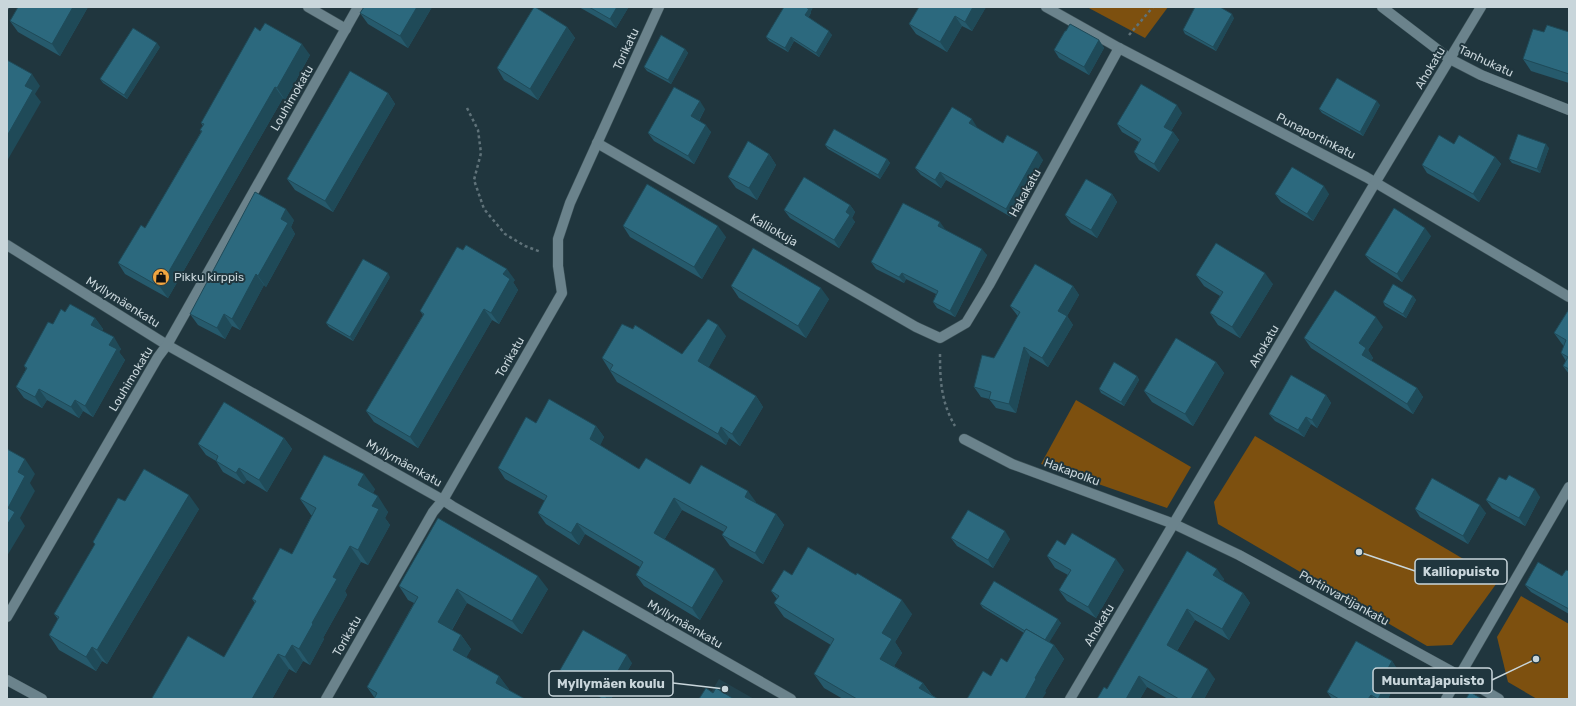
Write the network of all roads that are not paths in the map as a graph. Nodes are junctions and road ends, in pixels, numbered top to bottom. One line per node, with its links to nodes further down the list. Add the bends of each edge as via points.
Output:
1 (308, 7): 7 (street)
2 (358, 7): 7 (street, Louhimokatu)
3 (659, 7): 11 (street, Torikatu)
4 (1046, 7): 8 (street, Punaportinkatu)
5 (1382, 7): 9 (street, Tanhukatu)
6 (1480, 7): 9 (street, Ahokatu)
7 (346, 29): 16 (street, Louhimokatu)
8 (1118, 48): 12 (street, Punaportinkatu); 15 (street, Hakakatu, via 966,323)
9 (1450, 59): 10 (street, Tanhukatu); 12 (street, Ahokatu)
10 (1569, 110)
11 (597, 143): 15 (street, Kalliokuja, via 909,323); 19 (street, Torikatu, via 570,203 558,239 562,293)
12 (1375, 182): 14 (street, Punaportinkatu); 20 (street, Ahokatu)
13 (7, 245): 16 (street, Myllymäenkatu)
14 (1569, 297)
15 (940, 338)
16 (166, 345): 19 (street, Myllymäenkatu); 21 (street, Louhimokatu)
17 (964, 439): 20 (street, Hakapolku, via 1012,464)
18 (1569, 487): 22 (street)
19 (443, 500): 25 (street, Torikatu, via 433,512); 26 (street, Myllymäenkatu)
20 (1174, 524): 22 (street, Portinvartijankatu, via 1240,555); 27 (street, Ahokatu)
21 (7, 617)
22 (1460, 676): 28 (street); 29 (street, Portinvartijankatu)
23 (7, 680): 24 (street)
24 (42, 699)
25 (326, 699)
26 (791, 699)
27 (1070, 699)
28 (1446, 699)
29 (1499, 699)

